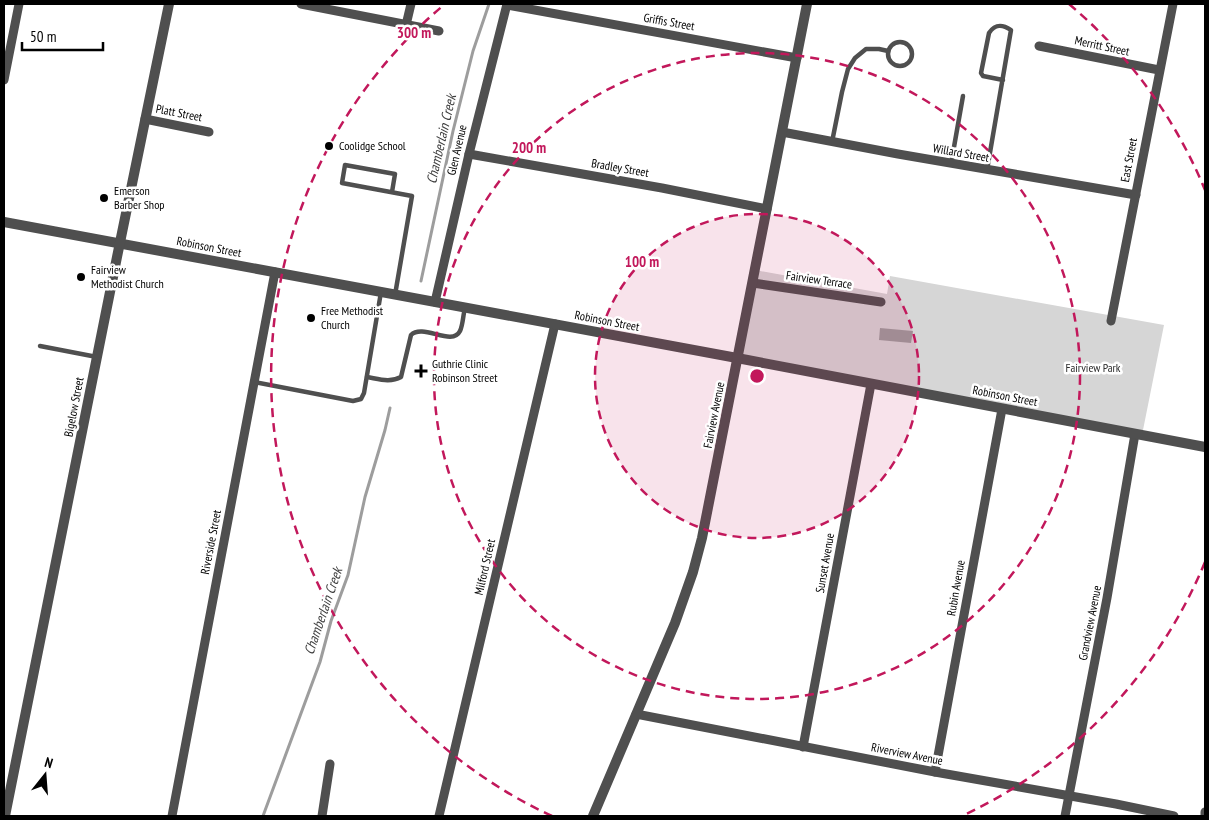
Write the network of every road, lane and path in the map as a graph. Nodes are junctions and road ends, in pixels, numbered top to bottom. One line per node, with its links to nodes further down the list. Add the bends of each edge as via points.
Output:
1 (19, 4): 14 (street)
2 (168, 4): 17 (street, Bigelow Street)
3 (301, 4): 8 (street)
4 (411, 4): 8 (street)
5 (507, 4): 12 (street, Griffis Street); 21 (street, Glen Avenue)
6 (807, 4): 12 (street, Fairview Avenue)
7 (1173, 4): 13 (street, East Street)
8 (406, 25): 9 (street)
9 (439, 31)
10 (1039, 46): 13 (street, Merritt Street)
11 (888, 51): 11 (lane, via 888,59 897,66 908,64 912,57 908,45 900,42 892,44); 20 (lane, via 866,50 848,69)
12 (796, 58): 19 (street, Fairview Avenue)
13 (1160, 70): 25 (street, East Street)
14 (4, 80)
15 (1003, 80): 15 (lane, via 1011,30 999,25 989,33 981,73); 23 (lane)
16 (963, 96): 22 (lane)
17 (145, 119): 18 (street, Platt Street); 28 (street, Bigelow Street)
18 (209, 132)
19 (782, 132): 20 (street, Willard Street); 26 (street, Fairview Avenue)
20 (832, 142): 22 (street, Willard Street)
21 (469, 154): 26 (street, Bradley Street); 33 (street, Glen Avenue)
22 (951, 164): 23 (street, Willard Street)
23 (987, 170): 25 (street, Willard Street)
24 (392, 192): 24 (lane, via 395,174 345,165 342,184); 32 (lane, via 412,196)
25 (1136, 195): 36 (street, East Street)
26 (767, 209): 30 (street, Fairview Avenue)
27 (4, 222): 28 (street, Robinson Street)
28 (119, 243): 29 (street, Robinson Street); 39 (street, Bigelow Street)
29 (274, 272): 31 (street, Robinson Street); 42 (street, Riverside Street)
30 (753, 283): 34 (street, Fairview Terrace); 40 (street, Fairview Avenue)
31 (381, 292): 32 (street, Robinson Street); 41 (lane)
32 (396, 295): 33 (street, Robinson Street)
33 (435, 302): 35 (street, Robinson Street)
34 (881, 302)
35 (464, 308): 37 (street, Robinson Street); 41 (lane, via 458,334 448,337 421,331 411,335 401,377 388,381)
36 (1111, 322)
37 (555, 324): 40 (street, Robinson Street); 56 (street, Milford Street)
38 (40, 346): 39 (lane)
39 (97, 357): 53 (street, Bigelow Street)
40 (738, 358): 43 (street, Robinson Street); 47 (street, Fairview Avenue, via 693,572)
41 (367, 377): 42 (lane, via 361,399 353,401)
42 (254, 382): 54 (street, Riverside Street)
43 (871, 384): 44 (street, Robinson Street); 48 (street, Sunset Avenue)
44 (1002, 409): 45 (street, Robinson Street); 50 (street, Rubin Avenue)
45 (1135, 434): 46 (street, Robinson Street); 51 (street, Grandview Avenue, via 1108,598)
46 (1205, 447)
47 (636, 714): 48 (street, Riverview Avenue); 57 (street, Fairview Avenue)
48 (804, 747): 50 (street, Riverview Avenue)
49 (330, 764): 55 (street)
50 (935, 772): 51 (street, Riverview Avenue)
51 (1069, 796): 58 (street, Grandview Avenue); 59 (street, Riverview Avenue)
52 (1205, 812): 60 (street)
53 (5, 816)
54 (172, 816)
55 (322, 816)
56 (439, 816)
57 (593, 816)
58 (1065, 816)
59 (1174, 816)
60 (1204, 816)

